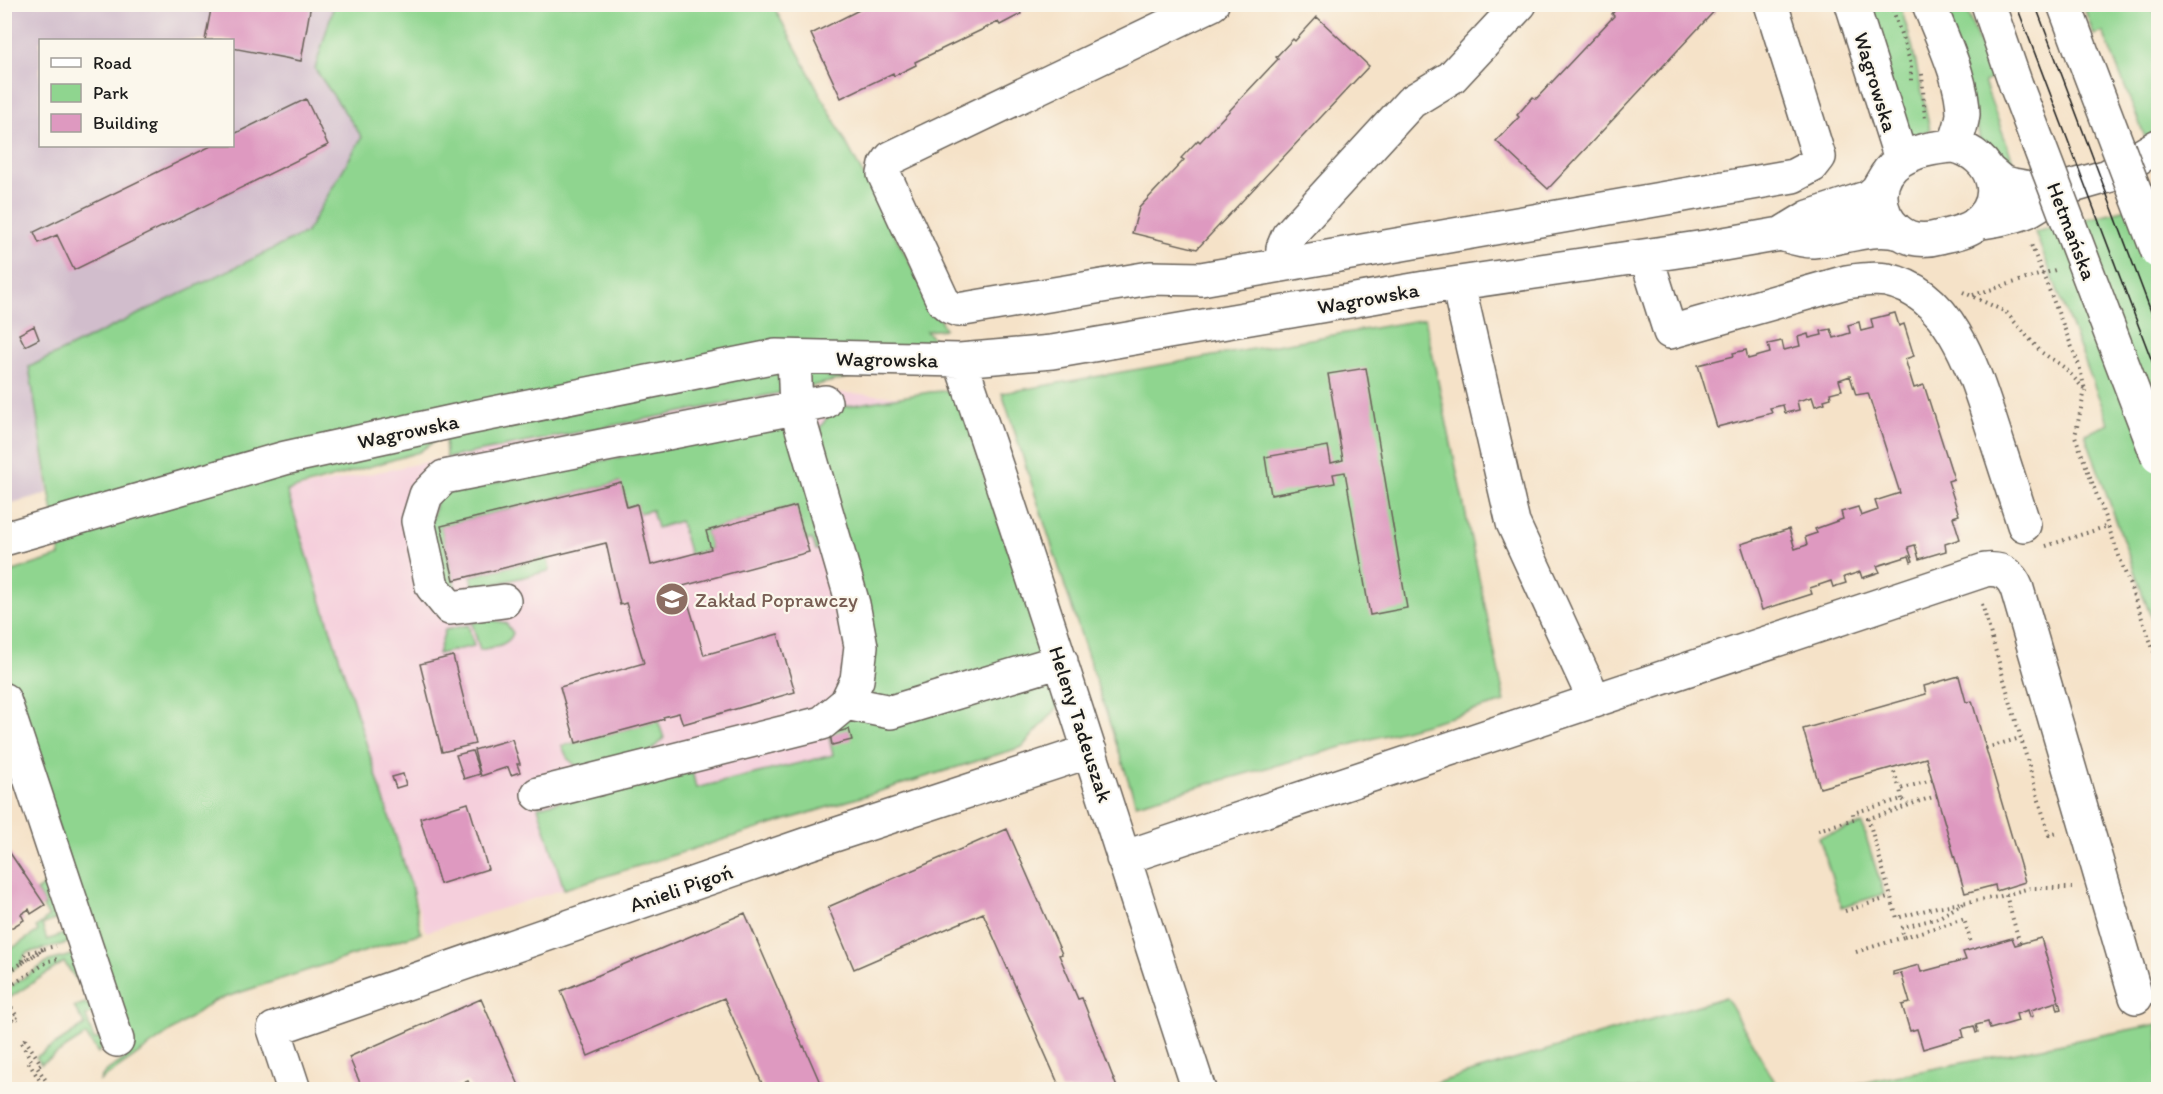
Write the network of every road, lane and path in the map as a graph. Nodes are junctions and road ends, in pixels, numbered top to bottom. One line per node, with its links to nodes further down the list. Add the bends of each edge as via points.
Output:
1 (1212, 4): 23 (street, via 891,158 884,174 944,301 957,310 1150,278 1201,279)
2 (1771, 4): 15 (street, via 1819,157 1812,166 1793,177)
3 (1852, 4): 10 (street, Wagrowska)
4 (1929, 4): 10 (street, via 1953,66 1963,113 1961,128)
5 (1988, 4): 30 (street, Hetmańska, bridge)
6 (2064, 4): 20 (street, bridge)
7 (1517, 6): 23 (street, via 1452,77 1411,102 1288,236)
8 (1922, 68): 10 (path)
9 (2158, 146): 13 (street)
10 (1918, 157): 11 (street, via 1975,154); 18 (street, via 1882,188 1882,208); 19 (street, Wagrowska, via 1869,197 1809,217)
11 (1989, 171): 14 (street, via 2013,185); 17 (street, via 1993,198)
12 (2158, 173): 13 (street, via 2138,178)
13 (2108, 176): 14 (street)
14 (2052, 192): 16 (street, via 2042,204)
15 (1583, 213): 22 (street); 23 (street)
16 (2019, 215): 17 (street); 28 (path, via 2079,365)
17 (1977, 224): 18 (street, via 1928,240)
18 (1900, 233): 19 (street, Wagrowska, via 1877,230 1814,241)
19 (1780, 234): 21 (street, Wagrowska)
20 (2158, 252)
21 (1646, 256): 22 (street, Wagrowska); 31 (street, via 1670,332 1866,279 1887,280 1921,296 1950,325 1968,355)
22 (1593, 264): 24 (street, Wagrowska)
23 (1282, 265)
24 (1458, 284): 27 (street, Wagrowska, via 1052,352); 38 (street, via 1513,523)
25 (1956, 288): 28 (path, via 2006,312 2041,352 2065,368)
26 (794, 357): 27 (street, Wagrowska); 29 (street); 32 (street, Wagrowska, via 776,356 285,458)
27 (960, 360): 35 (street, Heleny Tadeuszak)
28 (2085, 390): 36 (path, via 2075,436)
29 (811, 405): 33 (street, via 444,477 426,495 418,521 432,586 450,608); 39 (street, via 861,646 857,680)
30 (2158, 457)
31 (2024, 525)
32 (4, 538)
33 (504, 601)
34 (1982, 603): 40 (path)
35 (1061, 661): 39 (street, via 891,712); 42 (street, Heleny Tadeuszak)
36 (2158, 662)
37 (4, 700): 70 (street)
38 (1595, 701): 50 (street, via 1985,570 2002,570 2018,589); 52 (street)
39 (846, 703): 46 (street, via 822,723)
40 (2020, 738): 41 (path); 50 (path, via 2049,835)
41 (1986, 748)
42 (1090, 751): 52 (street, Heleny Tadeuszak); 72 (street, Anieli Pigoń, via 274,1029)
43 (1894, 772): 45 (path)
44 (1932, 780): 45 (path)
45 (1900, 789): 48 (path)
46 (538, 794)
47 (1937, 795): 49 (path)
48 (1902, 799): 49 (path); 51 (path, via 1853,813 1854,819)
49 (1908, 804): 55 (path, via 1868,818)
50 (2086, 824): 67 (street)
51 (1818, 830)
52 (1123, 858): 73 (street, Heleny Tadeuszak)
53 (2075, 888): 54 (path, via 2030,888)
54 (2006, 895): 56 (path); 61 (path)
55 (1891, 897): 56 (path, via 1897,918); 57 (path)
56 (1968, 901): 58 (path, via 1940,917 1901,928)
57 (1845, 911)
58 (1904, 937): 60 (path, via 1964,919); 62 (path)
59 (62, 944): 64 (path, via 43,949)
60 (1971, 944)
61 (2020, 944)
62 (1856, 952)
63 (67, 956): 66 (path, via 49,961)
64 (21, 964): 64 (path, via 28,959 43,949 26,953); 65 (path)
65 (4, 975)
66 (4, 991)
67 (2136, 998)
68 (4, 1002): 69 (path, via 18,1018 13,1021)
69 (4, 1007)
70 (117, 1040)
71 (31, 1060): 71 (path, via 21,1042 25,1039 41,1064 37,1067 49,1085 45,1088 28,1062)
72 (294, 1089)
73 (1199, 1089)

